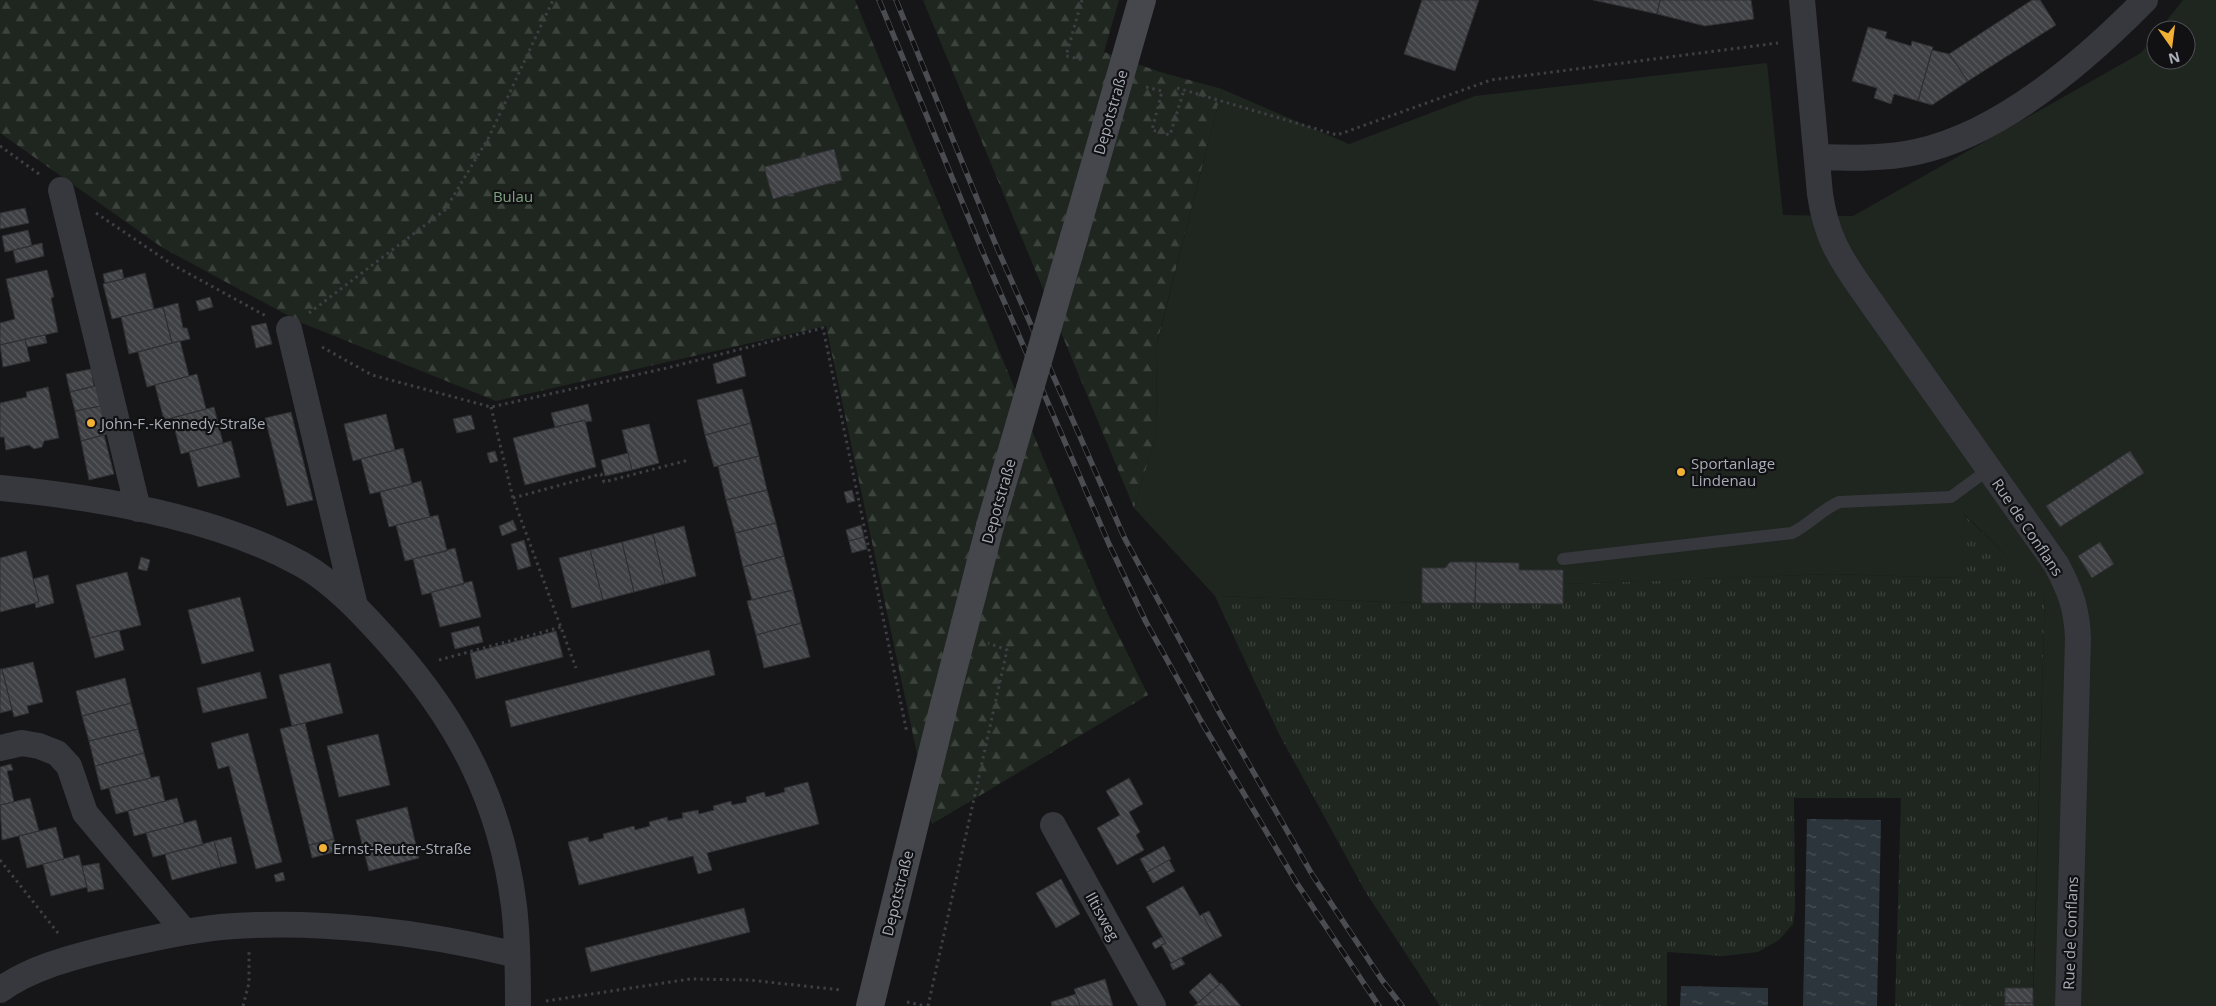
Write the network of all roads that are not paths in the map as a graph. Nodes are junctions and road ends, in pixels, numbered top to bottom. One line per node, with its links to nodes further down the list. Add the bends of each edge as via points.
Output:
1 (1142, 0): 18 (main road, Depotstraße, bridge, via 990,526)
2 (1802, 0): 4 (street, Rue de Conflans)
3 (2145, 0): 4 (street, via 2104,41 2066,72 2025,102 1979,129 1918,152 1866,158)
4 (1818, 157): 7 (street, Rue de Conflans, via 1824,220 1840,257)
5 (61, 190): 9 (street)
6 (289, 329): 11 (street)
7 (1989, 470): 10 (lane, via 1951,497 1838,502 1792,533); 20 (street, Rue de Conflans, via 2056,564 2076,612 2078,639)
8 (0, 488): 9 (street, via 77,497)
9 (138, 509): 11 (street, via 182,519 271,548 303,565)
10 (1562, 559)
11 (355, 606): 15 (street, via 410,668 454,727 485,791 507,864)
12 (0, 748): 14 (street, via 22,743 57,753 69,766 85,813)
13 (1053, 825): 19 (street, Iltisweg)
14 (185, 932): 15 (street, via 248,926 364,928 467,943); 16 (street, via 77,956 32,972)
15 (518, 955): 17 (street)
16 (0, 990)
17 (518, 1006)
18 (870, 1006)
19 (1153, 1006)
20 (2068, 1006)

